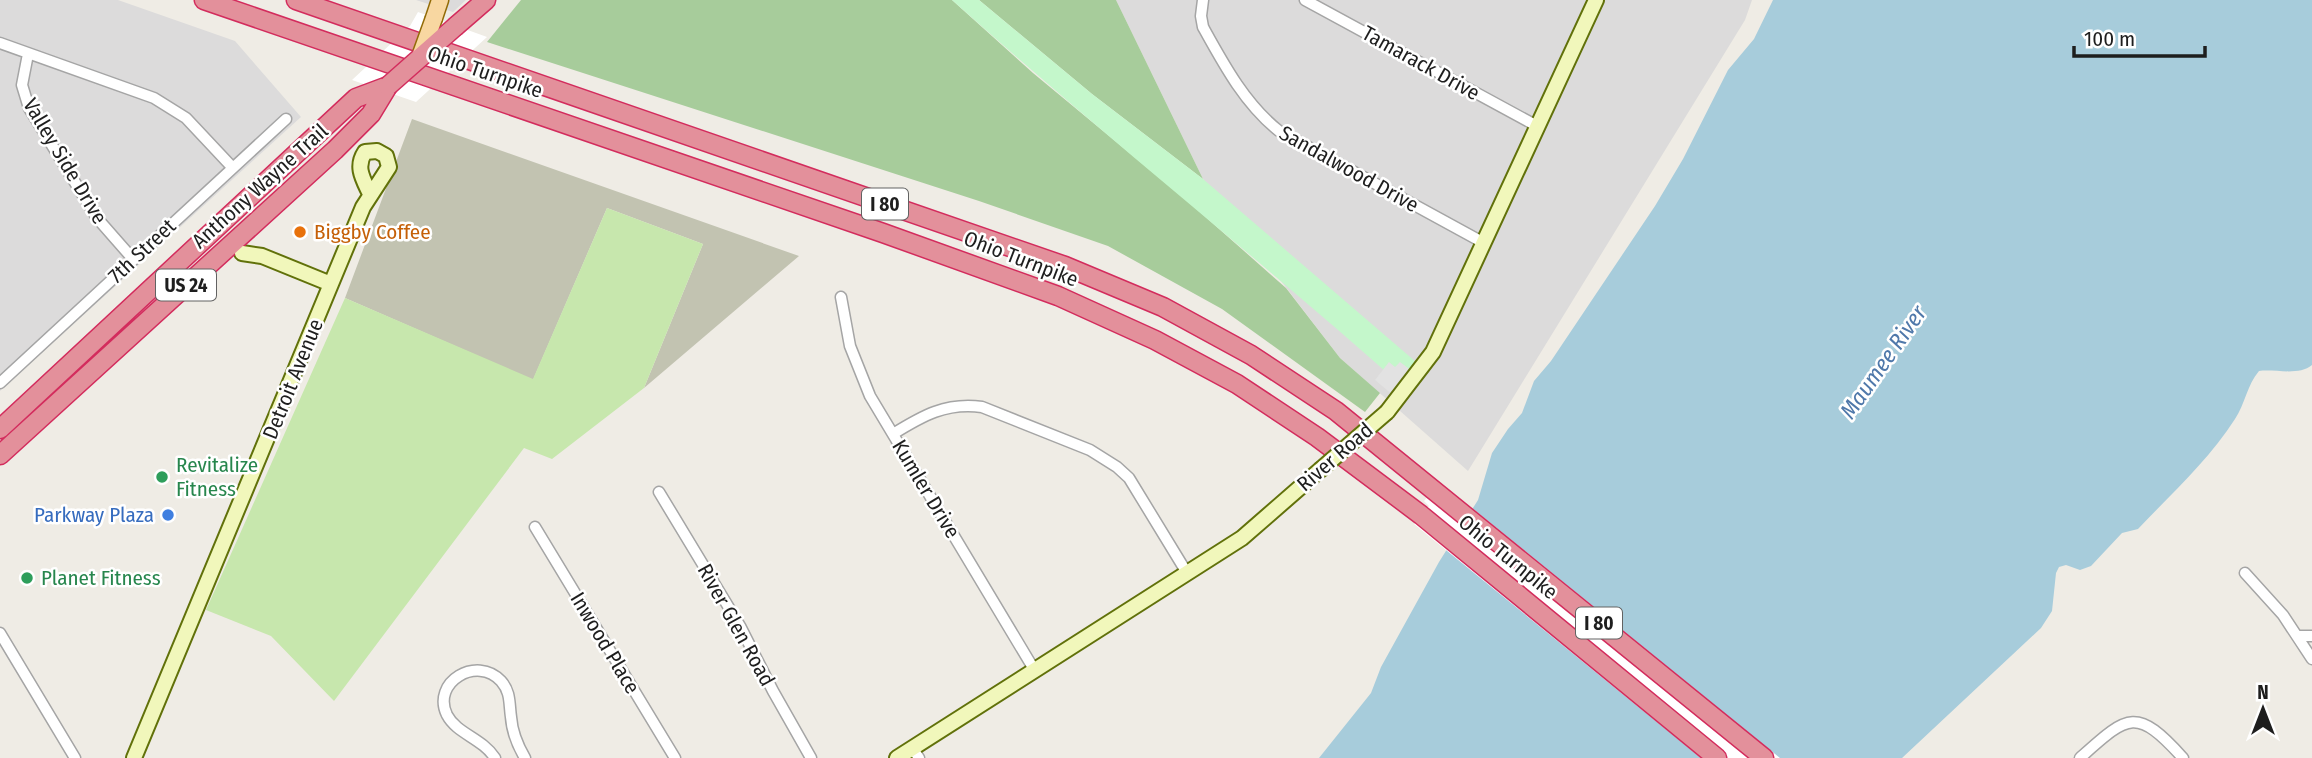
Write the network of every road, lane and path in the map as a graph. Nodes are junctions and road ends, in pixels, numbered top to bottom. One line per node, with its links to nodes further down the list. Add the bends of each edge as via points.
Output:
1 (204, 0): 45 (highway, Ohio Turnpike / I 80, via 870,228 1058,296 1155,340 1237,384 1317,437 1421,515)
2 (296, 0): 46 (highway, Ohio Turnpike / I 80, via 1065,266 1163,307 1251,355 1336,411)
3 (440, 0): 10 (main road, US 24, bridge)
4 (486, 0): 10 (highway, Anthony Wayne Trail, bridge)
5 (1203, 0): 17 (street, Sandalwood Drive, via 1203,27 1261,117)
6 (1306, 0): 13 (street, Tamarack Drive)
7 (1596, 0): 13 (street, River Road)
8 (0, 43): 9 (street)
9 (28, 54): 14 (street, via 154,98 186,118); 20 (street, Valley Side Drive, via 22,85 29,108 97,218)
10 (421, 54): 11 (highway, Anthony Wayne Trail / US 24, bridge)
11 (388, 86): 16 (highway, Anthony Wayne Trail / US 24, via 371,114); 25 (highway, Anthony Wayne Trail / US 24, via 356,98)
12 (286, 119): 14 (street, 7th Street)
13 (1537, 126): 17 (street, River Road)
14 (232, 167): 20 (street, 7th Street)
15 (370, 194): 21 (street, Detroit Avenue)
16 (247, 230): 19 (street, via 250,245); 23 (highway, Anthony Wayne Trail / US 24)
17 (1484, 243): 30 (street, River Road, bridge, via 1433,352 1387,412 1242,538)
18 (242, 253): 19 (street); 23 (highway, via 229,258)
19 (262, 256): 21 (street)
20 (133, 259): 24 (street, 7th Street)
21 (331, 284): 39 (street, Detroit Avenue)
22 (841, 297): 26 (street, Kumler Drive, via 850,346 870,396)
23 (84, 377): 27 (highway, Anthony Wayne Trail / US 24)
24 (0, 383)
25 (0, 429)
26 (893, 434): 30 (street, via 933,411 971,405 1090,450 1129,478); 36 (street, Kumler Drive)
27 (0, 455)
28 (659, 492): 43 (street, River Glen Road, via 740,626)
29 (535, 527): 42 (street, Inwood Place)
30 (1187, 573): 36 (street, River Road)
31 (2245, 573): 33 (street)
32 (0, 633): 38 (street)
33 (2297, 636): 34 (street); 35 (street)
34 (2312, 636)
35 (2311, 655)
36 (1035, 671): 37 (street, River Road)
37 (916, 753): 44 (street, River Road)
38 (75, 758)
39 (134, 758)
40 (495, 758): 41 (street, via 448,716 446,692 459,674 483,671 503,684)
41 (525, 758)
42 (675, 758)
43 (811, 758)
44 (897, 758)
45 (1717, 758)
46 (1764, 758)
47 (2080, 758): 48 (street, via 2111,731 2132,723 2152,727)
48 (2183, 758)

